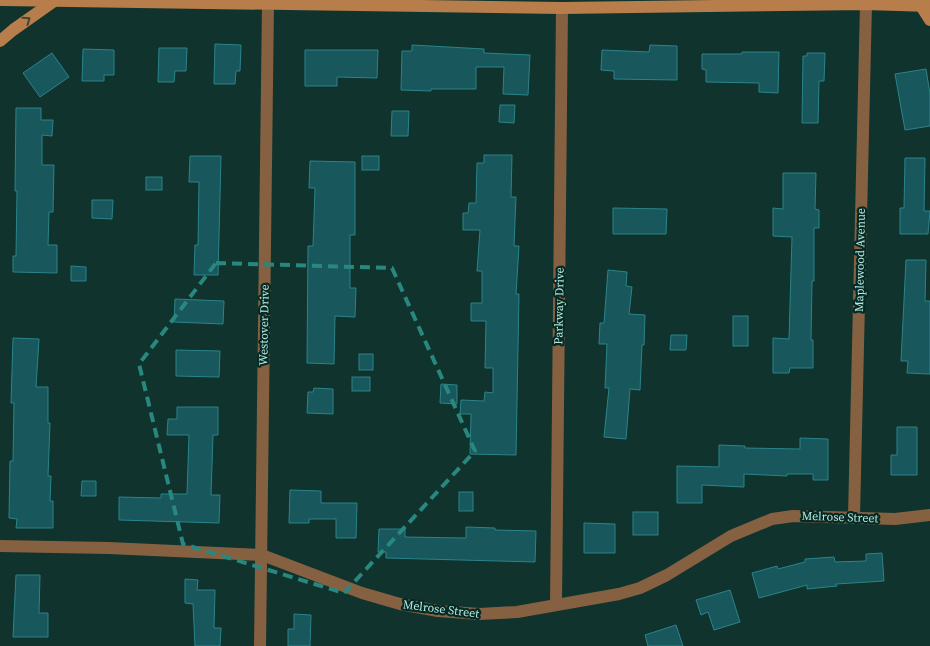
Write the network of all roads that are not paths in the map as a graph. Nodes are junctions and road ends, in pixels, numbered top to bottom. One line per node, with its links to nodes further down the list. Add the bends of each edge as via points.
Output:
1 (2, 0): 2 (main road)
2 (54, 1): 4 (main road); 8 (main road, one-way to 2)
3 (857, 3): 5 (main road); 6 (main road); 10 (street, Maplewood Avenue)
4 (268, 4): 6 (main road); 12 (street, Westover Drive)
5 (922, 4): 7 (main road)
6 (562, 8): 13 (street, Parkway Drive)
7 (930, 20)
8 (0, 41)
9 (930, 515): 10 (street, Melrose Street, via 895,519)
10 (854, 517): 13 (street, Melrose Street, via 772,519 731,536 640,588)
11 (0, 546): 12 (street, Melrose Street)
12 (262, 555): 13 (street, Melrose Street, via 362,593 438,611 479,614); 14 (street, Westover Drive)
13 (556, 605)
14 (260, 646)

